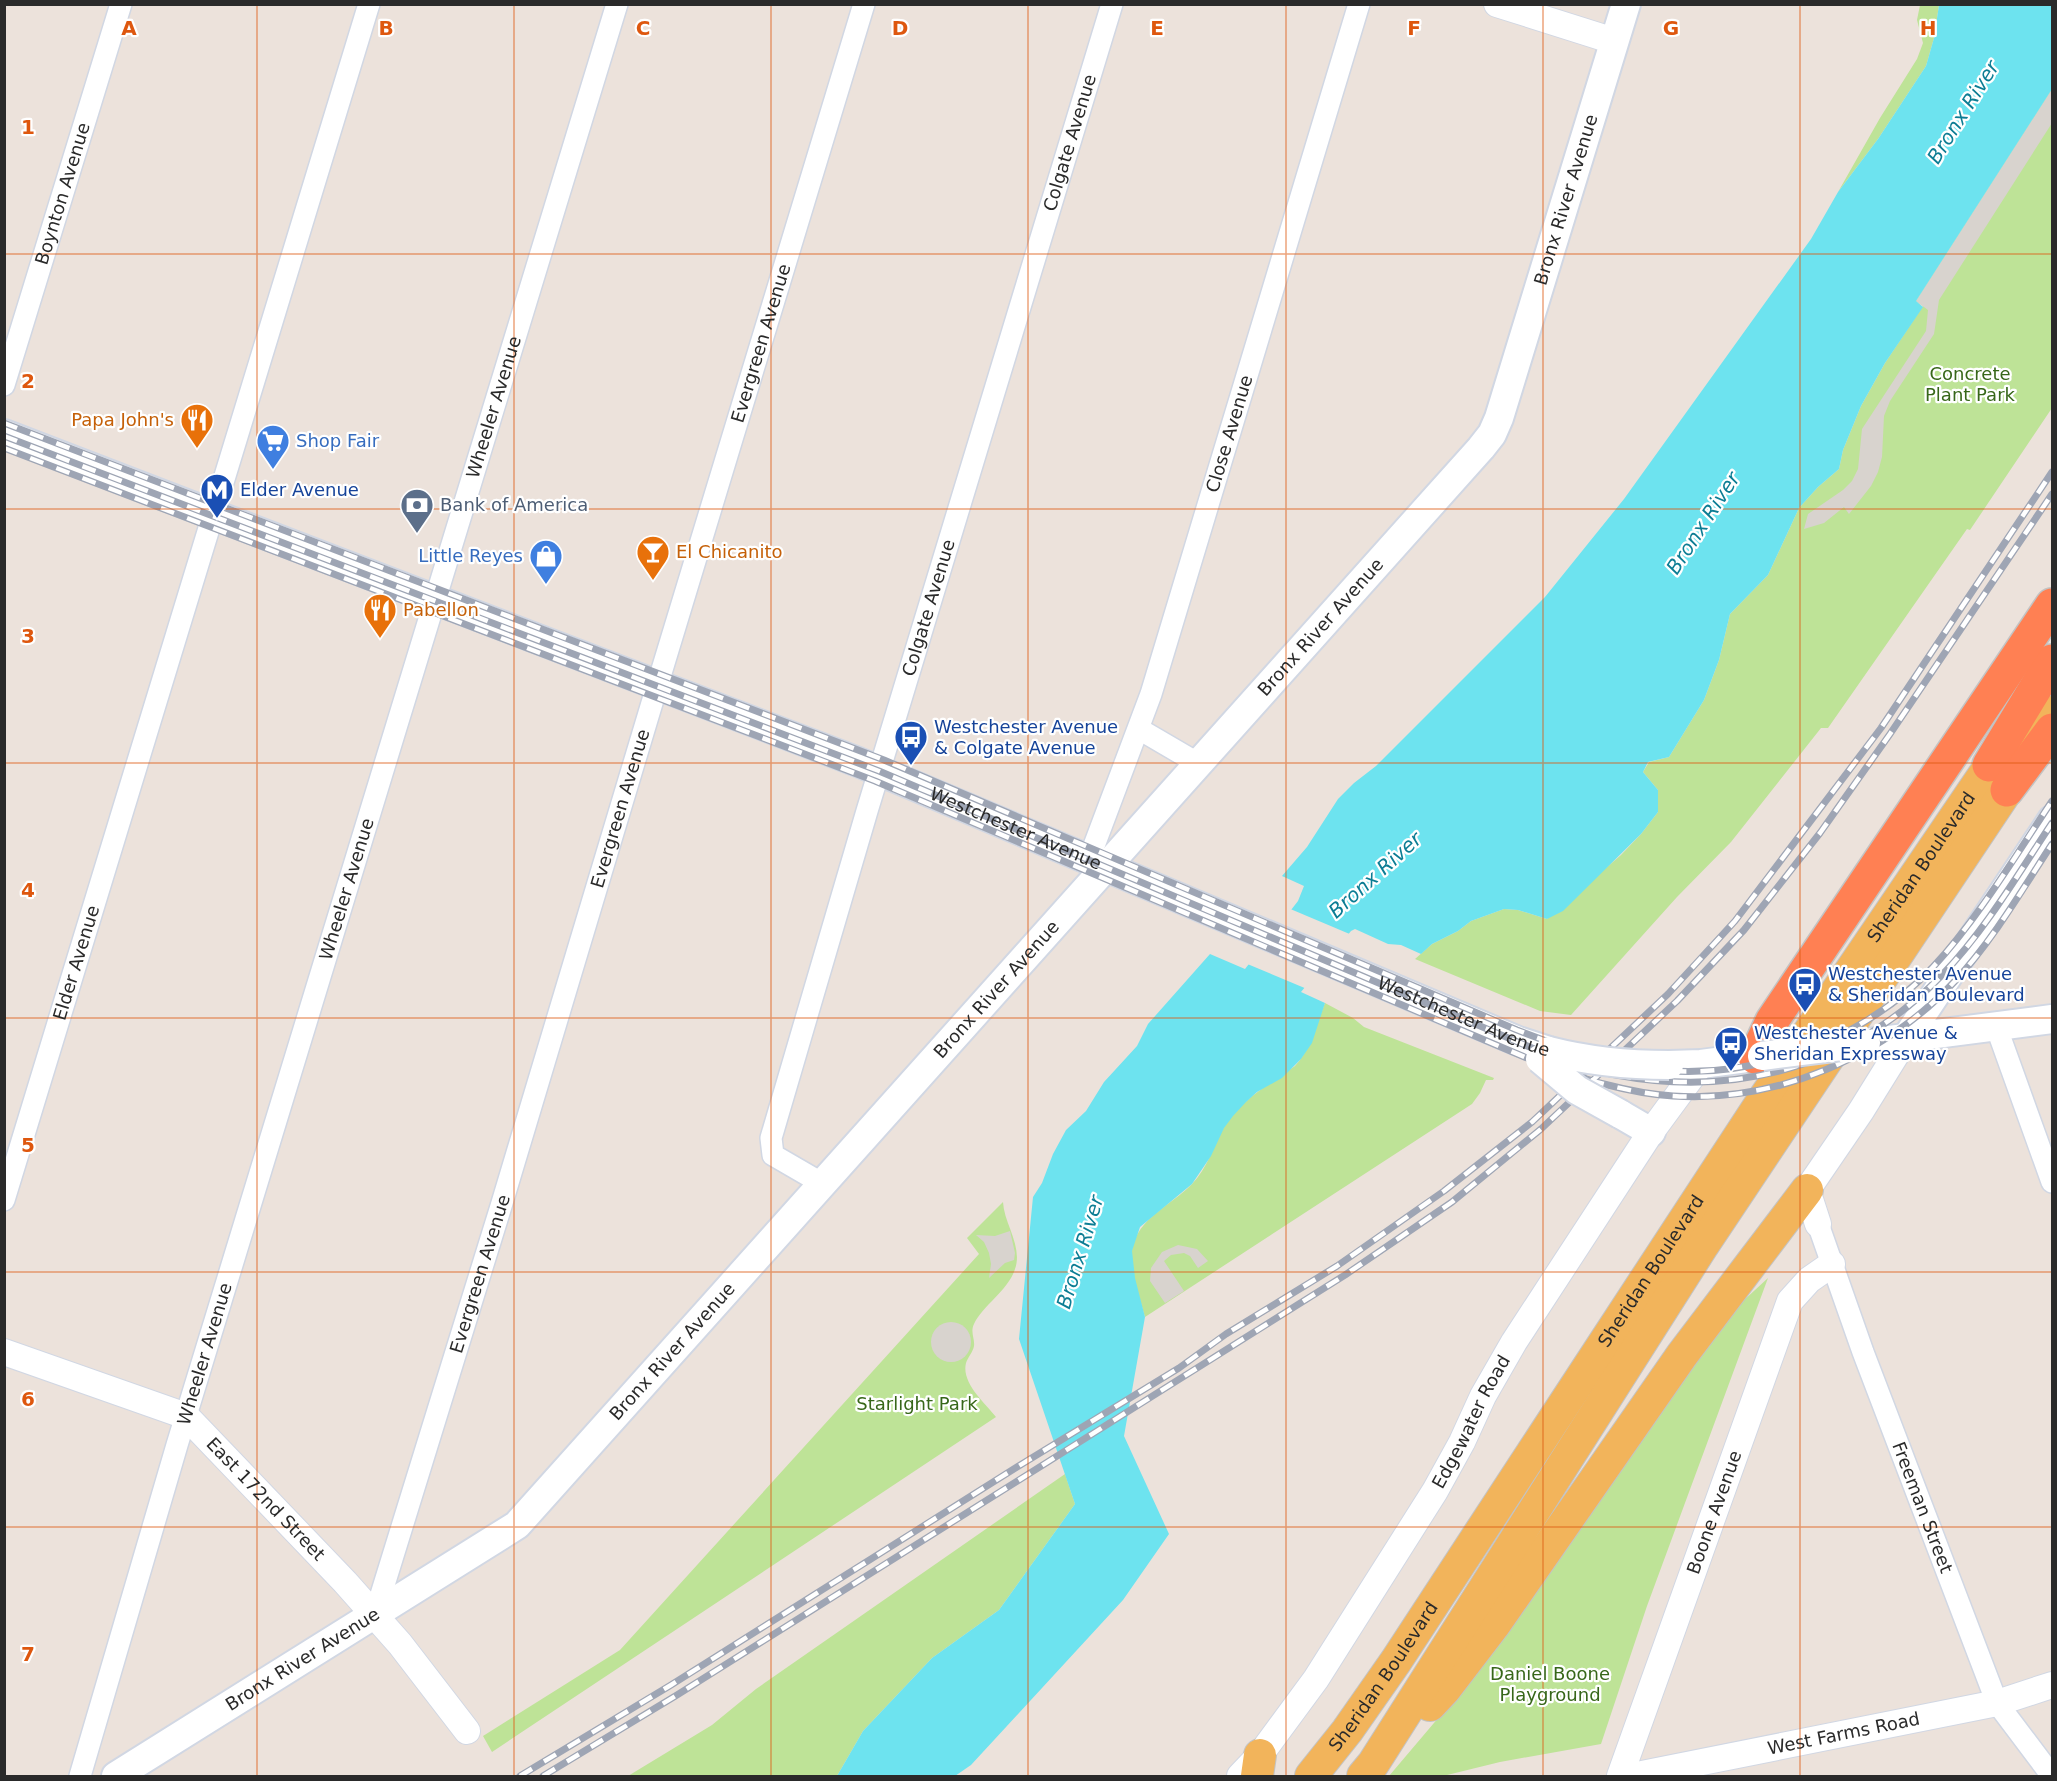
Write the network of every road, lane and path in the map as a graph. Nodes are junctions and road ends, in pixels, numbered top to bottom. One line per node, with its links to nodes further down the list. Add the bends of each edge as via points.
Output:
1 (121, 4): 10 (street, Boynton Avenue)
2 (369, 4): 12 (street, Elder Avenue)
3 (617, 4): 13 (street, Wheeler Avenue)
4 (864, 4): 17 (street, Evergreen Avenue)
5 (1112, 4): 22 (street, Colgate Avenue)
6 (1359, 4): 19 (street, Close Avenue)
7 (1497, 4): 9 (street)
8 (1626, 4): 9 (main road, Bronx River Avenue)
9 (1614, 40): 21 (main road, Bronx River Avenue, via 1492,434)
10 (4, 385)
11 (4, 434): 12 (main road, Westchester Avenue)
12 (214, 515): 13 (main road, Westchester Avenue); 36 (street, Elder Avenue)
13 (436, 600): 17 (main road, Westchester Avenue); 40 (street, Wheeler Avenue)
14 (2052, 605): 30 (highway, via 1772,1021)
15 (2052, 661): 23 (highway)
16 (2052, 680): 23 (main road)
17 (657, 683): 22 (main road, Westchester Avenue); 41 (street, Evergreen Avenue)
18 (2052, 712): 23 (main road)
19 (1139, 729): 21 (street); 25 (street, Close Avenue)
20 (2052, 730): 23 (highway)
21 (1199, 764): 25 (main road, Bronx River Avenue)
22 (879, 770): 25 (main road, Westchester Avenue); 34 (street, Colgate Avenue, via 771,1138 773,1155)
23 (1998, 778): 46 (main road, Sheridan Boulevard); 49 (main road, Sheridan Boulevard, via 1765,1097 1396,1661)
24 (2052, 820): 28 (main road)
25 (1098, 863): 29 (main road, Westchester Avenue); 34 (main road, Bronx River Avenue)
26 (2052, 1019): 27 (main road, Westchester Avenue)
27 (1996, 1026): 28 (main road, Westchester Avenue); 33 (street)
28 (1907, 1037): 30 (main road, Westchester Avenue, bridge); 35 (street)
29 (1545, 1055): 31 (main road, Westchester Avenue, bridge, via 1641,1064); 32 (main road, Westchester Avenue, bridge, via 1577,1090)
30 (1758, 1056): 31 (main road, Westchester Avenue)
31 (1701, 1064): 32 (street, Edgewater Road)
32 (1651, 1132): 45 (street, Edgewater Road, via 1504,1358 1462,1442 1407,1536)
33 (2052, 1182)
34 (823, 1184): 41 (main road, Bronx River Avenue, via 517,1525)
35 (1808, 1190): 37 (street); 46 (main road, via 1682,1354 1494,1625 1445,1689)
36 (4, 1200)
37 (1818, 1224): 38 (street, Freeman Street)
38 (1832, 1264): 43 (street, Freeman Street); 50 (street, Boone Avenue, via 1809,1280 1790,1301)
39 (4, 1353): 40 (street, East 172nd Street)
40 (186, 1416): 41 (street, East 172nd Street); 47 (street, Wheeler Avenue)
41 (375, 1614): 44 (street, East 172nd Street); 48 (main road, Bronx River Avenue)
42 (2052, 1685): 43 (street, West Farms Road)
43 (1997, 1703): 51 (street, West Farms Road); 52 (street, Freeman Street)
44 (467, 1731)
45 (1253, 1769)
46 (1368, 1770)
47 (80, 1776)
48 (116, 1776)
49 (1311, 1776)
50 (1620, 1776)
51 (1632, 1776)
52 (2052, 1776)

